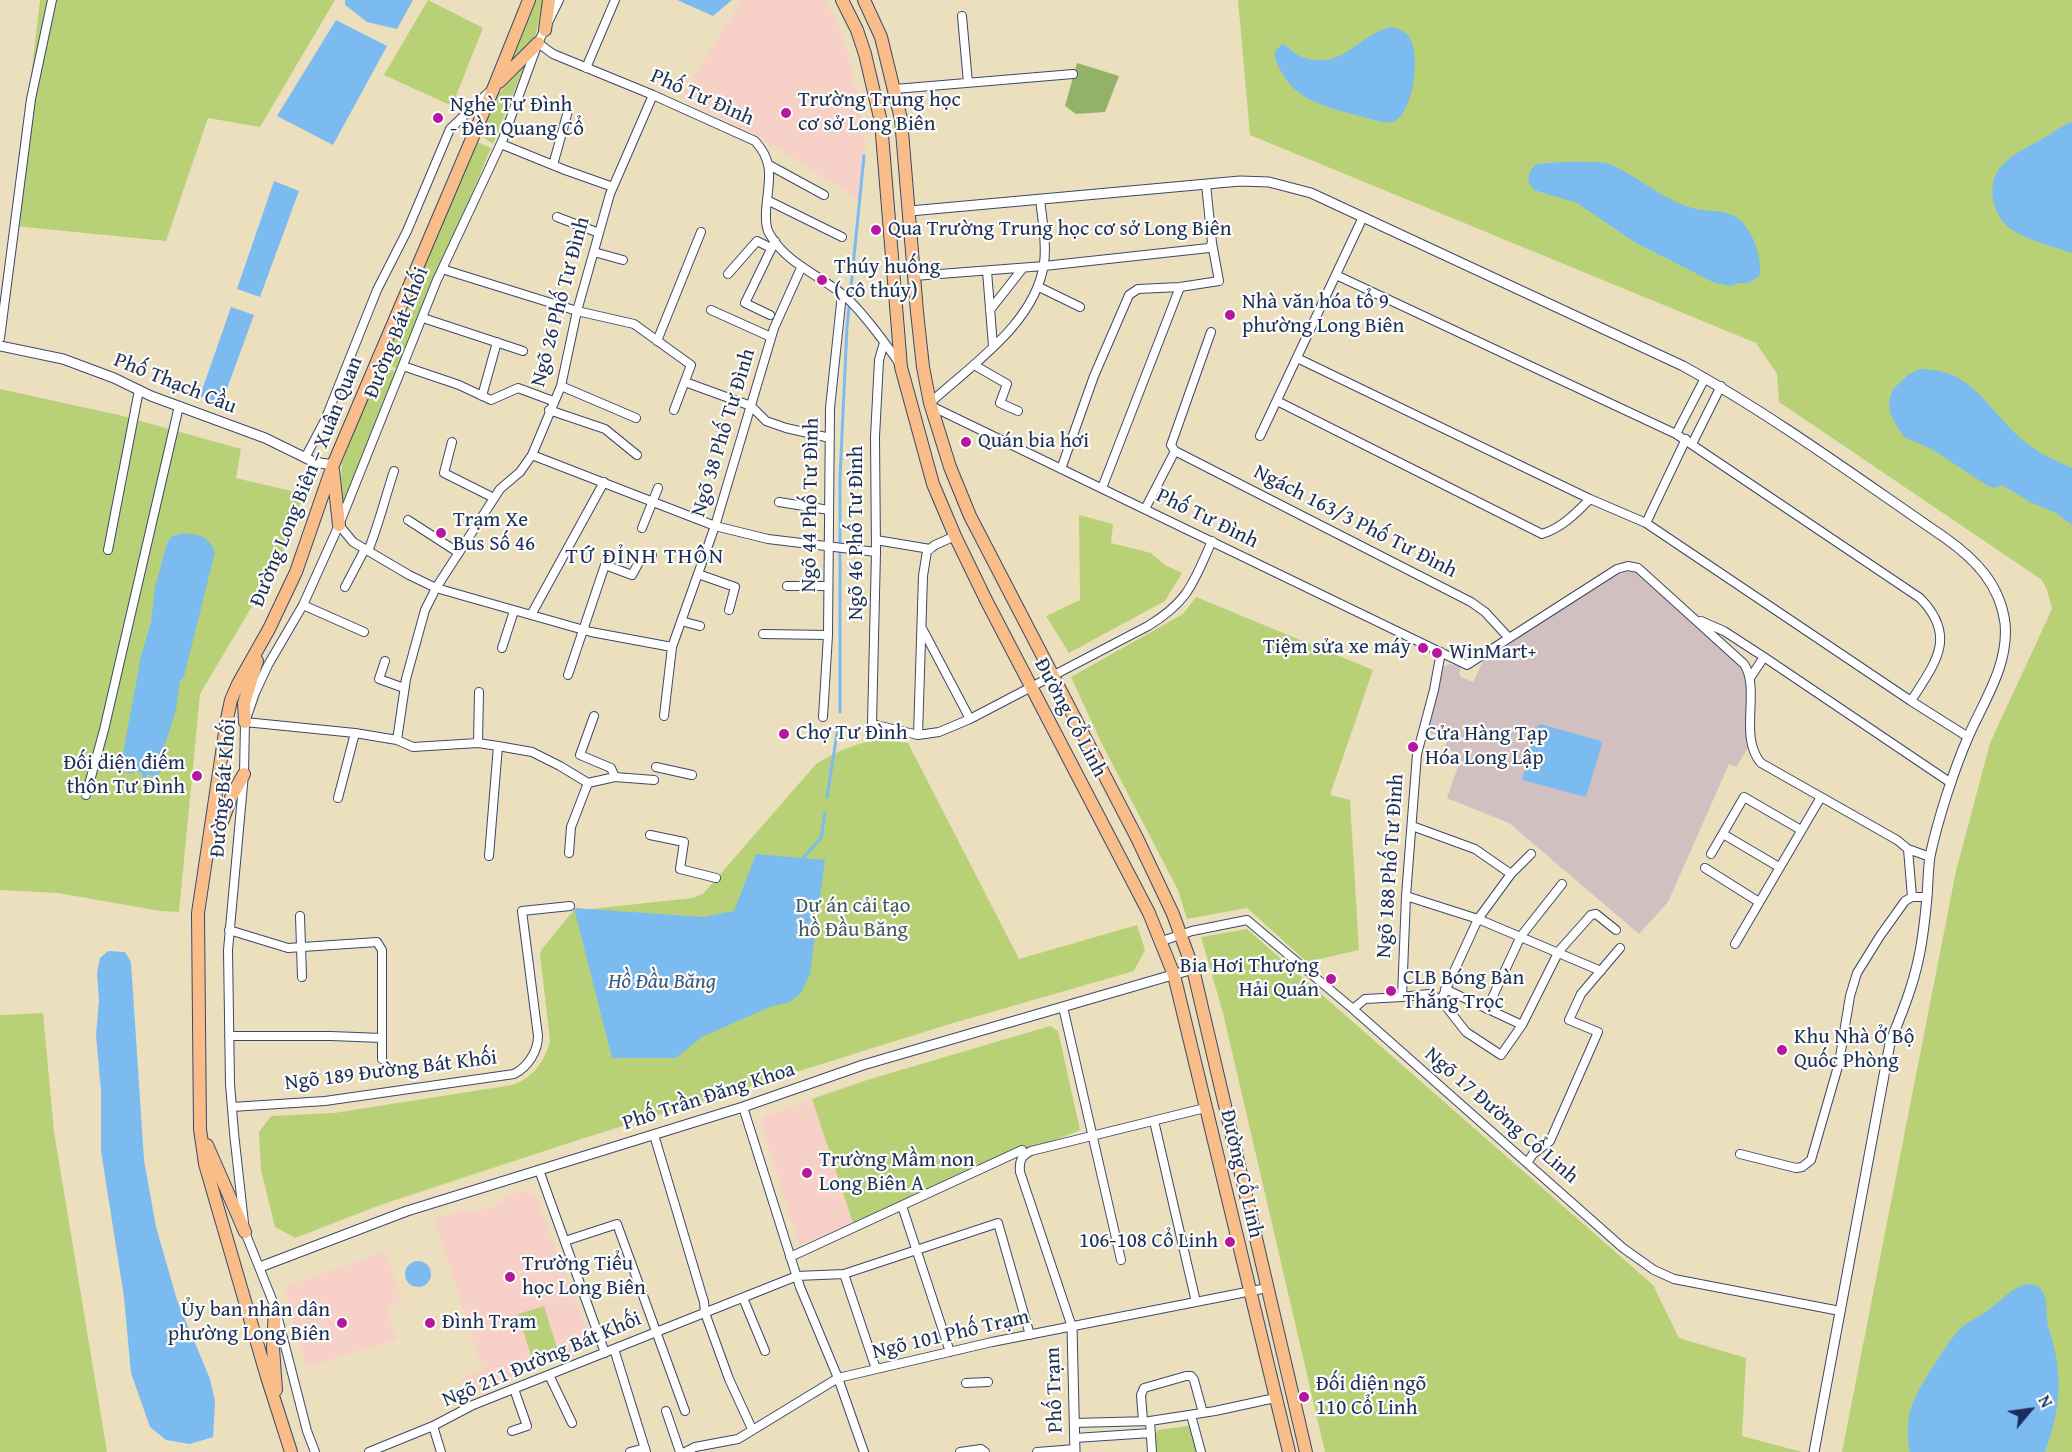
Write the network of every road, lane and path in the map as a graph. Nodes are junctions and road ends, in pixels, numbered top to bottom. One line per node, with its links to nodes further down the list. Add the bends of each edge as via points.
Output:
1 (52, 0): 57 (street, via 31,99)
2 (530, 0): 14 (main road, Đường Long Biên – Xuân Quan)
3 (549, 0): 9 (main road)
4 (559, 0): 9 (street, Đường Bát Khối)
5 (615, 0): 11 (street)
6 (842, 0): 20 (main road, Đường Cổ Linh, via 866,54)
7 (864, 0): 15 (main road, Đường Cổ Linh, via 881,37)
8 (962, 16): 13 (street)
9 (545, 30): 10 (street, Đường Bát Khối)
10 (538, 43): 11 (street, Phố Tư Đình); 14 (main road); 18 (street, Đường Bát Khối)
11 (585, 68): 16 (street, Phố Tư Đình)
12 (1073, 74): 13 (street)
13 (968, 83): 15 (street)
14 (494, 87): 91 (street, via 450,129); 92 (main road, Đường Long Biên – Xuân Quan)
15 (895, 88): 19 (main road, Đường Cổ Linh)
16 (653, 94): 22 (street, Phố Tư Đình, via 755,141 765,152); 24 (street, Ngõ 26 Phố Tư Đình)
17 (567, 111): 21 (street)
18 (501, 144): 21 (street); 41 (street, Đường Bát Khối)
19 (905, 146): 20 (main road); 28 (main road, Đường Cổ Linh)
20 (884, 148): 67 (main road, Đường Cổ Linh)
21 (553, 165): 24 (street)
22 (769, 165): 25 (street); 27 (street)
23 (1206, 184): 26 (street); 30 (street, via 1258,181 1283,185); 34 (street)
24 (613, 187): 32 (street, Ngõ 26 Phố Tư Đình)
25 (824, 195)
26 (1040, 199): 28 (street); 38 (street)
27 (767, 200): 33 (street); 35 (street, via 766,221)
28 (910, 211): 45 (main road, Đường Cổ Linh)
29 (557, 217): 32 (street)
30 (1363, 217): 44 (street); 68 (street)
31 (701, 232): 58 (street)
32 (599, 233): 36 (street, Ngõ 26 Phố Tư Đình)
33 (842, 237)
34 (1212, 243): 38 (street, via 1209,248); 47 (street, via 1219,281)
35 (773, 244): 39 (street); 43 (street, via 756,241); 53 (street, via 745,303)
36 (594, 252): 37 (street); 52 (street, Ngõ 26 Phố Tư Đình)
37 (623, 260)
38 (1044, 266): 40 (street); 46 (street)
39 (801, 268): 48 (street); 56 (street, Ngõ 38 Phố Tư Đình)
40 (1023, 268): 42 (street); 51 (street)
41 (442, 269): 52 (street); 54 (street, Đường Bát Khối)
42 (987, 271): 45 (street); 51 (street)
43 (728, 274)
44 (1336, 275): 64 (street); 83 (street)
45 (914, 276): 76 (main road, Đường Cổ Linh, via 923,367)
46 (1039, 287): 49 (street); 62 (street, via 1012,328)
47 (1180, 287): 93 (street, via 1133,291 1125,302); 97 (street)
48 (845, 297): 60 (street); 85 (street, Ngõ 44 Phố Tư Đình, via 830,408)
49 (1080, 307)
50 (711, 310): 56 (street)
51 (990, 310): 62 (street)
52 (577, 311): 58 (street, via 634,324); 70 (street, Ngõ 26 Phố Tư Đình)
53 (770, 315)
54 (423, 318): 59 (street); 66 (street, Đường Bát Khối)
55 (1211, 333): 88 (street, via 1171,445)
56 (771, 337): 78 (street, Ngõ 38 Phố Tư Đình)
57 (0, 338)
58 (657, 340): 69 (street, via 691,365)
59 (497, 342): 63 (street); 73 (street)
60 (884, 343): 67 (street); 110 (street, Ngõ 46 Phố Tư Đình, via 879,360 875,437)
61 (0, 346): 72 (street, Phố Thạch Cầu, via 63,359)
62 (993, 346): 65 (street)
63 (523, 351)
64 (1297, 358): 75 (street); 99 (street)
65 (974, 365): 76 (street); 81 (street, via 1007,384 1000,403)
66 (403, 366): 73 (street); 106 (street, Đường Bát Khối)
67 (902, 367): 109 (main road, Đường Cổ Linh, via 933,484)
68 (1705, 378): 71 (street); 83 (street)
69 (685, 382): 78 (street); 80 (street)
70 (561, 386): 74 (street, Ngõ 26 Phố Tư Đình); 82 (street)
71 (1720, 386): 87 (street); 157 (street, via 1944,537 1984,570 2001,605 2006,639 1999,670)
72 (139, 390): 77 (street, Phố Thạch Cầu); 114 (street)
73 (482, 396): 74 (street, via 490,400 518,388)
74 (553, 401): 79 (street, Ngõ 26 Phố Tư Đình)
75 (1277, 401): 84 (street); 99 (street, via 1542,534 1568,520)
76 (931, 404): 93 (street, Phố Tư Đình); 144 (main road, Đường Cổ Linh, via 970,516)
77 (179, 406): 91 (street, Phố Thạch Cầu, via 265,438); 168 (street)
78 (751, 406): 85 (street, via 766,421); 107 (street, Ngõ 38 Phố Tư Đình)
79 (549, 410): 89 (street, Ngõ 26 Phố Tư Đình); 90 (street, via 605,429)
80 (674, 410)
81 (1018, 411)
82 (636, 418)
83 (1676, 434): 87 (street)
84 (1260, 436)
85 (830, 438): 103 (street, Ngõ 44 Phố Tư Đình)
86 (452, 442): 98 (street, via 444,473)
87 (1689, 442): 105 (street); 149 (street, via 1931,609 1942,636 1939,651)
88 (1175, 451): 102 (street); 137 (street, Ngách 163/3 Phố Tư Đình, via 1472,602)
89 (532, 454): 95 (street); 98 (street, Ngõ 26 Phố Tư Đình)
90 (637, 455)
91 (305, 458): 92 (street, Phố Thạch Cầu)
92 (333, 465): 106 (main road); 132 (main road, Đường Long Biên – Xuân Quan, via 296,572)
93 (1061, 469): 97 (street, Phố Tư Đình)
94 (394, 471): 115 (street, via 381,519)
95 (604, 482): 100 (street); 127 (street)
96 (658, 488): 100 (street)
97 (1102, 488): 102 (street, Phố Tư Đình)
98 (494, 498): 117 (street, Ngõ 26 Phố Tư Đình)
99 (1590, 499): 105 (street)
100 (654, 501): 107 (street); 108 (street)
101 (779, 502): 103 (street)
102 (1144, 509): 111 (street, Phố Tư Đình)
103 (829, 510): 112 (street, Ngõ 44 Phố Tư Đình)
104 (408, 520): 117 (street)
105 (1646, 523): 149 (street)
106 (339, 525): 115 (street); 124 (street, Đường Bát Khối)
107 (715, 526): 112 (street, via 768,539); 119 (street, Ngõ 38 Phố Tư Đình)
108 (642, 528)
109 (955, 536): 113 (street); 146 (main road, Đường Cổ Linh)
110 (876, 540): 113 (street); 116 (street, Ngõ 46 Phố Tư Đình)
111 (1212, 542): 140 (street, Phố Tư Đình); 144 (street, via 1190,590 1171,610)
112 (832, 547): 116 (street); 121 (street, Ngõ 44 Phố Tư Đình)
113 (930, 549): 131 (street, via 923,576)
114 (108, 550)
115 (366, 550): 122 (street); 123 (street)
116 (876, 552): 156 (street, Ngõ 46 Phố Tư Đình, via 872,724)
117 (459, 553): 123 (street, Ngõ 26 Phố Tư Đình)
118 (652, 555): 133 (street, via 644,553 632,575 605,565)
119 (698, 574): 125 (street, via 735,587); 129 (street, Ngõ 38 Phố Tư Đình)
120 (788, 586): 121 (street)
121 (828, 586): 136 (street, Ngõ 44 Phố Tư Đình)
122 (345, 587)
123 (436, 588): 126 (street); 147 (street, Ngõ 26 Phố Tư Đình, via 425,610)
124 (303, 605): 134 (street); 154 (street, Đường Bát Khối, via 268,665)
125 (729, 610)
126 (514, 611): 127 (street); 139 (street)
127 (531, 615): 133 (street)
128 (1694, 617): 137 (street, via 1642,571 1628,566 1617,569); 141 (street); 145 (street, via 1741,660)
129 (681, 621): 130 (street); 138 (street, Ngõ 38 Phố Tư Đình)
130 (700, 626)
131 (922, 628): 153 (street); 156 (street)
132 (269, 629): 154 (main road, via 244,703); 184 (main road, Đường Long Biên – Xuân Quan, via 238,684 226,719)
133 (583, 630): 138 (street); 143 (street)
134 (364, 632)
135 (763, 634): 136 (street)
136 (828, 635): 152 (street, Ngõ 44 Phố Tư Đình)
137 (1509, 638): 140 (street, Phố Tư Đình, via 1467,665)
138 (672, 647): 151 (street, Ngõ 38 Phố Tư Đình)
139 (502, 648)
140 (1441, 652): 171 (street, Ngõ 188 Phố Tư Đình, via 1417,754)
141 (1764, 657): 145 (street); 167 (street)
142 (385, 661): 147 (street, via 379,679)
143 (568, 675)
144 (1053, 677): 146 (street); 196 (main road, Đường Cổ Linh)
145 (1750, 678): 169 (street, via 1750,726 1756,757)
146 (1032, 687): 153 (street); 198 (main road, Đường Cổ Linh)
147 (404, 688): 158 (street, Ngõ 26 Phố Tư Đình)
148 (480, 692): 159 (street)
149 (1911, 701): 157 (street)
150 (594, 716): 164 (street, via 580,755 611,768)
151 (664, 716)
152 (823, 717)
153 (970, 719): 156 (street, via 939,732)
154 (245, 722): 155 (street); 162 (street, Đường Bát Khối)
155 (355, 733): 158 (street); 170 (street)
156 (918, 735)
157 (1968, 736): 167 (street)
158 (397, 740): 159 (street, via 413,747)
159 (478, 743): 160 (street)
160 (498, 746): 166 (street, via 532,752); 179 (street)
161 (656, 767): 163 (street)
162 (244, 774): 184 (main road, via 232,795); 194 (street, Đường Bát Khối)
163 (692, 775)
164 (615, 777): 165 (street); 166 (street)
165 (654, 780)
166 (588, 783): 176 (street, via 571,826)
167 (1951, 783): 180 (street)
168 (86, 795)
169 (1821, 797): 172 (street); 175 (street)
170 (338, 798)
171 (1412, 826): 183 (street, via 1475,849); 187 (street, Ngõ 188 Phố Tư Đình)
172 (1801, 830): 173 (street, via 1744,797); 181 (street)
173 (1723, 834): 178 (street); 181 (street)
174 (650, 835): 185 (street, via 684,842 680,869)
175 (1908, 849): 180 (street); 188 (street)
176 (569, 853)
177 (1531, 854): 183 (street)
178 (1711, 854)
179 (489, 856)
180 (1930, 857): 189 (street)
181 (1779, 867): 190 (street)
182 (1705, 868): 190 (street)
183 (1511, 874): 193 (street)
184 (204, 876): 221 (main road, Đường Long Biên – Xuân Quan, via 198,913)
185 (716, 878)
186 (1562, 884): 197 (street)
187 (1406, 896): 193 (street); 208 (street, Ngõ 188 Phố Tư Đình)
188 (1912, 897): 189 (street); 225 (street, via 1874,944 1857,974 1839,1063 1811,1160 1796,1168)
189 (1927, 897): 242 (street, via 1918,961 1890,1043)
190 (1759, 902): 199 (street)
191 (570, 906): 217 (street, Ngõ 189 Đường Bát Khối, via 522,911 538,1036 533,1054 514,1074 343,1099)
192 (300, 916): 200 (street)
193 (1478, 919): 197 (street); 207 (street)
194 (229, 930): 200 (street, via 288,948); 214 (street, Đường Bát Khối)
195 (1616, 930): 202 (street, via 1593,914)
196 (1182, 934): 198 (street, Ngõ 17 Đường Cổ Linh); 203 (main road, Đường Cổ Linh); 211 (street, Ngõ 17 Đường Cổ Linh, via 1247,920)
197 (1521, 936): 202 (street); 212 (street)
198 (1162, 941): 205 (main road, Đường Cổ Linh)
199 (1735, 944)
200 (302, 947): 206 (street); 215 (street, via 376,942 382,950)
201 (1620, 948): 204 (street)
202 (1559, 951): 204 (street); 213 (street)
203 (1193, 969): 205 (street, Phố Trần Đăng Khoa); 237 (main road, Đường Cổ Linh)
204 (1600, 971): 226 (street, via 1581,994 1569,1020 1598,1032 1550,1141)
205 (1174, 975): 210 (street, Phố Trần Đăng Khoa); 219 (main road, Đường Cổ Linh)
206 (302, 977)
207 (1445, 989): 209 (street); 212 (street)
208 (1402, 997): 209 (street, via 1429,994); 211 (street, via 1365,999)
209 (1441, 999): 213 (street, via 1467,1032 1501,1055)
210 (1062, 1007): 218 (street, Phố Trần Đăng Khoa, via 863,1065); 223 (street)
211 (1353, 1009): 226 (street, Ngõ 17 Đường Cổ Linh)
212 (1487, 1009): 213 (street)
213 (1522, 1025)
214 (229, 1036): 215 (street); 217 (street, Đường Bát Khối)
215 (382, 1038): 216 (street)
216 (382, 1059)
217 (232, 1107): 229 (street, Đường Bát Khối)
218 (743, 1107): 222 (street, Phố Trần Đăng Khoa); 232 (street)
219 (1206, 1108): 220 (street); 238 (main road, Đường Cổ Linh)
220 (1154, 1121): 223 (street); 240 (street)
221 (200, 1129): 229 (main road); 257 (main road, Đường Long Biên – Xuân Quan, via 205,1164)
222 (654, 1135): 227 (street, Phố Trần Đăng Khoa); 243 (street)
223 (1092, 1136): 233 (street); 244 (street, via 1031,1151 1021,1157 1019,1164)
224 (1022, 1150): 228 (street)
225 (1740, 1154)
226 (1527, 1163): 242 (street, Ngõ 17 Đường Cổ Linh, via 1629,1253 1660,1273)
227 (539, 1170): 230 (street); 234 (street, Phố Trần Đăng Khoa, via 398,1215)
228 (902, 1206): 231 (street); 232 (street)
229 (245, 1232): 234 (street, Đường Bát Khối)
230 (565, 1241): 245 (street, via 617,1224); 247 (street)
231 (917, 1249): 235 (street, Ngõ 211 Đường Bát Khối); 246 (street, Ngõ 211 Đường Bát Khối, via 998,1223); 249 (street)
232 (790, 1257): 236 (street)
233 (1121, 1260)
234 (260, 1267): 241 (street, Đường Bát Khối)
235 (844, 1274): 236 (street, Ngõ 211 Đường Bát Khối); 250 (street)
236 (797, 1276): 239 (street, Ngõ 211 Đường Bát Khối); 252 (street)
237 (1267, 1288): 238 (street, Ngõ 101 Phố Trạm); 286 (main road, Đường Cổ Linh)
238 (1249, 1291): 240 (street, Ngõ 101 Phố Trạm); 256 (main road, Đường Cổ Linh)
239 (743, 1298): 243 (street, Ngõ 211 Đường Bát Khối); 248 (street)
240 (1196, 1302): 244 (street, Ngõ 101 Phố Trạm)
241 (275, 1306): 257 (main road); 273 (street, Đường Bát Khối)
242 (1839, 1311): 287 (street)
243 (705, 1313): 245 (street, Ngõ 211 Đường Bát Khối); 266 (street)
244 (1072, 1327): 246 (street, Ngõ 101 Phố Trạm); 264 (street, Phố Trạm)
245 (655, 1333): 247 (street, Ngõ 211 Đường Bát Khối); 258 (street)
246 (1030, 1335): 249 (street, Ngõ 101 Phố Trạm)
247 (610, 1351): 251 (street, Ngõ 211 Đường Bát Khối); 270 (street)
248 (765, 1351)
249 (950, 1352): 250 (street, Ngõ 101 Phố Trạm)
250 (876, 1369): 252 (street, Ngõ 101 Phố Trạm)
251 (549, 1375): 255 (street, Ngõ 211 Đường Bát Khối); 263 (street)
252 (838, 1378): 266 (street, Ngõ 101 Phố Trạm); 279 (street)
253 (988, 1382): 254 (street)
254 (966, 1383)
255 (514, 1389): 265 (street, Ngõ 211 Đường Bát Khối); 267 (street, via 526,1426)
256 (1275, 1398): 260 (street); 285 (main road, Đường Cổ Linh)
257 (277, 1409): 272 (main road, Đường Long Biên – Xuân Quan)
258 (685, 1411)
259 (666, 1412): 277 (street)
260 (1203, 1413): 261 (street); 262 (street, via 1194,1380 1186,1376 1144,1388 1141,1395)
261 (1191, 1415): 262 (street); 284 (street)
262 (1146, 1421): 264 (street); 268 (street)
263 (572, 1423)
264 (1074, 1423): 269 (street, Phố Trạm)
265 (433, 1426): 274 (street, Ngõ 211 Đường Bát Khối); 275 (street)
266 (752, 1429): 278 (street, Ngõ 101 Phố Trạm, via 738,1439)
267 (512, 1431)
268 (1151, 1433): 269 (street); 283 (street)
269 (1075, 1438): 271 (street, Phố Trạm)
270 (645, 1450): 276 (street)
271 (1075, 1451): 282 (street)
272 (291, 1452)
273 (315, 1452)
274 (369, 1452)
275 (441, 1452)
276 (630, 1452)
277 (680, 1452)
278 (685, 1452)
279 (864, 1452)
280 (960, 1452): 281 (street)
281 (985, 1452)
282 (1037, 1452)
283 (1152, 1452)
284 (1201, 1452)
285 (1288, 1452)
286 (1306, 1452)
287 (1814, 1452)

